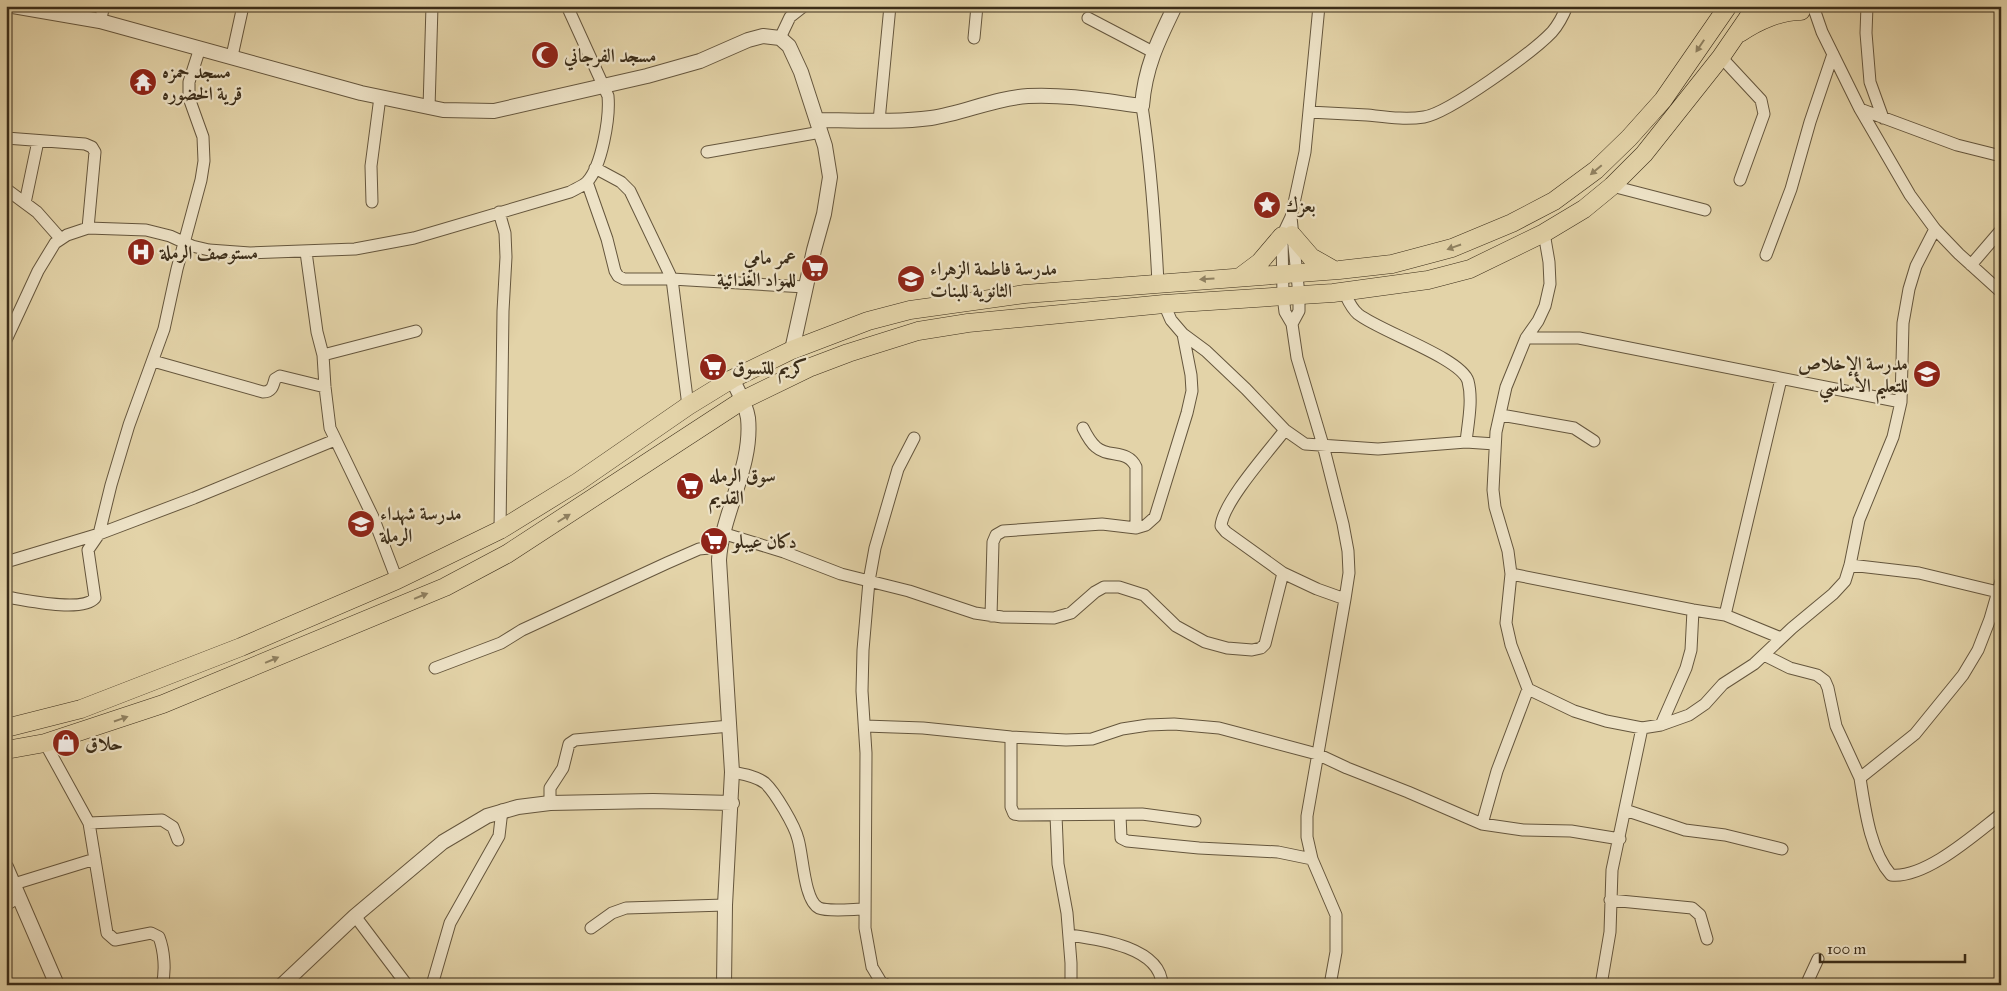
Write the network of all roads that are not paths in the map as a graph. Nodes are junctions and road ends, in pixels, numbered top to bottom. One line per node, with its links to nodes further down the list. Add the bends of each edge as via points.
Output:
1 (13, 6): 17 (street)
2 (104, 6): 17 (street)
3 (243, 6): 24 (street)
4 (432, 6): 29 (street)
5 (567, 6): 26 (street)
6 (804, 6): 19 (street, via 790,17)
7 (890, 6): 33 (street)
8 (977, 6): 20 (street)
9 (1175, 6): 22 (street)
10 (1319, 6): 31 (street)
11 (1567, 6): 31 (street, via 1562,20 1536,46 1454,104 1427,116 1402,119)
12 (1728, 6): 58 (main road, one-way to 58, via 1663,100 1596,170 1554,201 1452,248 1392,264)
13 (1756, 6): 18 (main road)
14 (1867, 6): 32 (street, via 1870,82)
15 (1804, 8): 18 (main road, via 1752,24); 23 (street, via 1806,19 1822,32)
16 (1088, 18): 22 (street)
17 (100, 20): 21 (street)
18 (1735, 36): 25 (main road)
19 (780, 38): 26 (street, via 763,36 748,40 700,61); 34 (street, via 789,46 801,72)
20 (974, 38)
21 (200, 48): 24 (street); 54 (street, via 189,82 189,98 203,137 204,161)
22 (1153, 52): 28 (street, via 1144,81)
23 (1833, 54): 30 (street); 56 (street, via 1792,189)
24 (232, 56): 27 (street)
25 (1721, 57): 40 (street, via 1762,100 1764,107); 42 (main road, via 1644,154)
26 (603, 86): 29 (street, via 494,111); 39 (street, via 608,96 609,112)
27 (380, 97): 29 (street); 44 (street, via 371,166)
28 (1142, 106): 33 (street, via 1076,97 1026,96 934,118); 62 (street, via 1155,218)
29 (429, 108)
30 (1860, 109): 32 (street); 49 (street, via 1910,196)
31 (1309, 112): 52 (street, via 1305,152)
32 (1883, 118): 38 (street, via 1957,145)
33 (879, 121): 34 (street)
34 (819, 126): 37 (street); 63 (street, via 829,165 829,187)
35 (6, 138): 36 (street)
36 (38, 141): 45 (street); 48 (street, via 85,144 93,148)
37 (707, 152)
38 (2001, 156)
39 (595, 168): 41 (street); 61 (street, via 616,178 630,191)
40 (1740, 180)
41 (587, 182): 47 (street, via 556,197); 61 (street, via 618,276 624,280)
42 (1612, 186): 46 (street); 51 (main road, via 1584,209)
43 (6, 189): 45 (street)
44 (372, 202)
45 (25, 203): 53 (street)
46 (1705, 210)
47 (498, 212): 55 (street, via 414,238); 92 (street, via 506,233)
48 (88, 228): 53 (street); 54 (street, via 146,230)
49 (1935, 229): 57 (street); 80 (street, via 1916,266 1909,289 1903,323)
50 (2001, 230): 57 (street)
51 (1544, 234): 64 (main road, via 1470,269 1428,280); 71 (street, via 1550,262 1550,284 1545,306)
52 (1287, 236): 58 (main road, via 1310,257); 59 (street); 60 (main road)
53 (60, 238): 72 (street, via 38,271)
54 (185, 243): 55 (street, via 209,250); 75 (street)
55 (306, 252): 74 (street)
56 (1766, 255)
57 (1971, 265): 65 (street)
58 (1335, 270): 59 (main road)
59 (1289, 273): 60 (main road); 66 (street); 66 (street)
60 (1240, 277): 62 (main road, one-way to 62)
61 (672, 279): 63 (street); 81 (street)
62 (1158, 283): 73 (main road, via 1025,294 910,310 868,321)
63 (805, 287): 73 (street)
64 (1344, 292): 66 (main road); 88 (street, via 1351,307 1367,320 1423,346 1462,372 1467,379 1470,397)
65 (2001, 292)
66 (1291, 296): 67 (main road); 68 (street, via 1285,312); 68 (street, via 1299,311)
67 (1164, 304): 70 (street, via 1171,320); 79 (main road, via 1030,316 918,331 811,367)
68 (1292, 324): 90 (street, via 1297,358)
69 (416, 331): 74 (street)
70 (1183, 334): 84 (street, via 1206,351); 91 (street, via 1192,391 1187,413 1155,517)
71 (1526, 338): 77 (street, via 1579,338); 82 (street, via 1506,387)
72 (6, 340)
73 (792, 350): 76 (main road)
74 (323, 355): 78 (street)
75 (153, 360): 78 (street, via 263,392 273,388 275,378 280,376); 94 (street, via 124,442)
76 (732, 379): 79 (street); 81 (main road)
77 (1781, 379): 80 (street); 106 (street)
78 (325, 387): 86 (street, via 330,428)
79 (743, 400): 93 (street, via 748,416 747,444); 118 (main road, one-way to 79, via 163,704 445,587 508,554)
80 (1901, 402): 97 (street, via 1893,437 1859,520)
81 (688, 406): 92 (main road, via 578,482)
82 (1501, 415): 87 (street, via 1574,428); 89 (street)
83 (1083, 428): 91 (street, via 1095,447 1133,461 1136,467)
84 (1285, 430): 90 (street, via 1305,444); 98 (street, via 1244,482 1221,518 1221,526 1226,532)
85 (914, 438): 101 (street, via 898,469)
86 (335, 440): 94 (street); 100 (street, via 373,517)
87 (1594, 440)
88 (1466, 442): 89 (street); 90 (street, via 1378,449)
89 (1495, 444): 99 (street, via 1495,507 1504,533)
90 (1323, 445): 104 (street, via 1348,551)
91 (1136, 528): 107 (street, via 1102,524 1003,531 996,535 993,542)
92 (500, 530): 100 (main road)
93 (722, 533): 95 (street); 101 (street)
94 (99, 534): 96 (street); 103 (street, via 88,552 96,596 92,602 67,605)
95 (720, 547): 110 (street, via 699,550 675,559 565,609 501,643); 113 (street)
96 (6, 562)
97 (1850, 565): 102 (street); 108 (street, via 1845,581 1834,594)
98 (1283, 573): 104 (street); 107 (street, via 1265,644 1252,650 1205,642 1176,626 1144,595 1119,587 1104,587 1071,613 1054,618)
99 (1511, 574): 105 (street); 111 (street, via 1506,623)
100 (397, 580): 115 (main road, via 241,647 81,709)
101 (869, 581): 107 (street); 114 (street, via 863,650)
102 (1999, 586): 122 (street, via 1978,650 1963,675 1915,734)
103 (6, 597)
104 (1345, 598): 120 (street)
105 (1693, 610): 106 (street); 112 (street, via 1691,650)
106 (1725, 615): 108 (street)
107 (991, 616)
108 (1781, 638): 109 (street)
109 (1764, 655): 112 (street, via 1722,684 1705,704 1689,715); 122 (street, via 1825,681 1836,726)
110 (435, 668)
111 (1528, 689): 116 (street, via 1574,712); 132 (street, via 1497,771)
112 (1662, 725): 116 (street)
113 (730, 726): 121 (street); 123 (street, via 575,740 569,744 563,768 550,788)
114 (865, 726): 117 (street); 143 (street)
115 (8, 727)
116 (1642, 728): 126 (street)
117 (1011, 737): 120 (street, via 1092,739 1122,729 1174,724 1219,728); 129 (street, via 1011,807 1014,814)
118 (44, 742): 119 (main road); 131 (street)
119 (10, 752)
120 (1317, 754): 132 (street); 136 (street, via 1306,816)
121 (732, 772): 124 (street); 143 (street, via 751,776 765,784 783,808 798,838 813,904 820,909)
122 (1860, 778): 128 (street, via 1871,834 1884,867 1891,875 1901,876 1922,870)
123 (550, 803): 124 (street); 125 (street)
124 (732, 803): 142 (street)
125 (502, 810): 144 (street, via 443,842); 153 (street, via 499,836 450,923)
126 (1625, 810): 133 (street); 135 (street, via 1685,830 1725,835)
127 (1120, 814): 129 (street); 130 (street); 136 (street, via 1121,838 1127,841 1278,852)
128 (2001, 814)
129 (1056, 815): 146 (street, via 1058,864)
130 (1194, 820)
131 (89, 823): 134 (street, via 162,820 173,828); 137 (street)
132 (1482, 824): 133 (street)
133 (1620, 838): 140 (street, via 1612,870)
134 (178, 840)
135 (1782, 849)
136 (1312, 859): 158 (street, via 1336,915 1336,952)
137 (95, 860): 139 (street); 150 (street, via 108,936 115,940 151,934 159,937)
138 (6, 866): 139 (street)
139 (17, 891): 141 (street); 149 (street)
140 (1610, 900): 147 (street, via 1692,908 1700,915); 159 (street, via 1609,941)
141 (6, 905)
142 (725, 905): 145 (street, via 626,908 612,913); 154 (street)
143 (865, 909): 155 (street, via 872,967)
144 (355, 916): 151 (street); 152 (street)
145 (591, 928)
146 (1069, 935): 156 (street); 157 (street, via 1096,938 1138,953 1162,974)
147 (1707, 938)
148 (1818, 959): 160 (street)
149 (57, 985)
150 (162, 985)
151 (282, 985)
152 (407, 985)
153 (432, 985)
154 (724, 985)
155 (887, 985)
156 (1071, 985)
157 (1162, 985)
158 (1330, 985)
159 (1600, 985)
160 (1806, 985)

